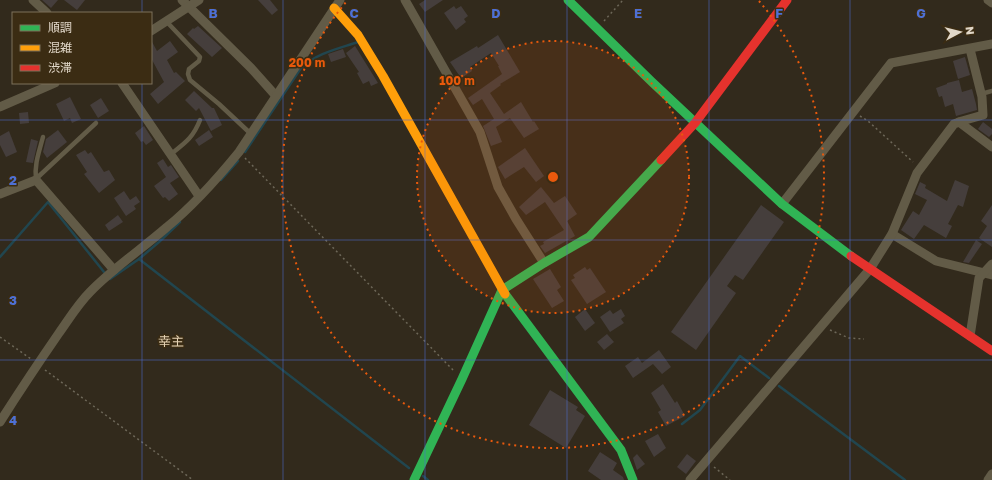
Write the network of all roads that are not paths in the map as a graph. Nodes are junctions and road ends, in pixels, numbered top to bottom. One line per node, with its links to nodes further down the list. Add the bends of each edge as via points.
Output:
1 (33, 0): 11 (street)
2 (199, 0): 8 (street)
3 (340, 0): 10 (street)
4 (405, 0): 35 (street, via 480,132 498,186)
5 (568, 0): 24 (street)
6 (787, 0): 24 (street)
7 (988, 0): 9 (street)
8 (185, 3): 12 (street); 20 (street)
9 (992, 3)
10 (334, 8): 20 (street); 40 (street, via 358,35 383,76)
11 (46, 12)
12 (166, 20): 13 (street); 26 (lane, via 200,57 189,69 190,80)
13 (152, 30)
14 (992, 44): 15 (street)
15 (970, 49): 19 (street); 33 (street, via 891,64)
16 (53, 84): 21 (street)
17 (123, 84): 29 (street)
18 (992, 91): 19 (lane)
19 (981, 94): 23 (street, via 983,115)
20 (276, 96): 26 (street)
21 (0, 107)
22 (200, 120): 29 (lane, via 190,140)
23 (959, 122): 28 (street); 34 (street, via 954,124 917,173)
24 (695, 123): 33 (street); 35 (street, via 589,237)
25 (96, 124): 30 (lane)
26 (251, 134): 32 (street, via 239,152)
27 (43, 137): 30 (lane, via 36,164)
28 (992, 147)
29 (171, 154): 32 (street)
30 (36, 180): 31 (street); 38 (street)
31 (0, 194)
32 (199, 196): 38 (street, via 169,226)
33 (782, 204): 37 (street)
34 (892, 234): 37 (street); 39 (street, via 936,261)
35 (544, 263): 40 (street)
36 (992, 264): 39 (street)
37 (870, 269): 41 (street); 47 (street)
38 (114, 270): 43 (street, via 79,305)
39 (988, 274): 41 (street, via 979,278)
40 (502, 290): 45 (street); 46 (street, via 621,450)
41 (970, 336): 42 (street)
42 (992, 351)
43 (0, 422)
44 (992, 474): 48 (street)
45 (414, 480)
46 (633, 480)
47 (690, 480)
48 (988, 480)

